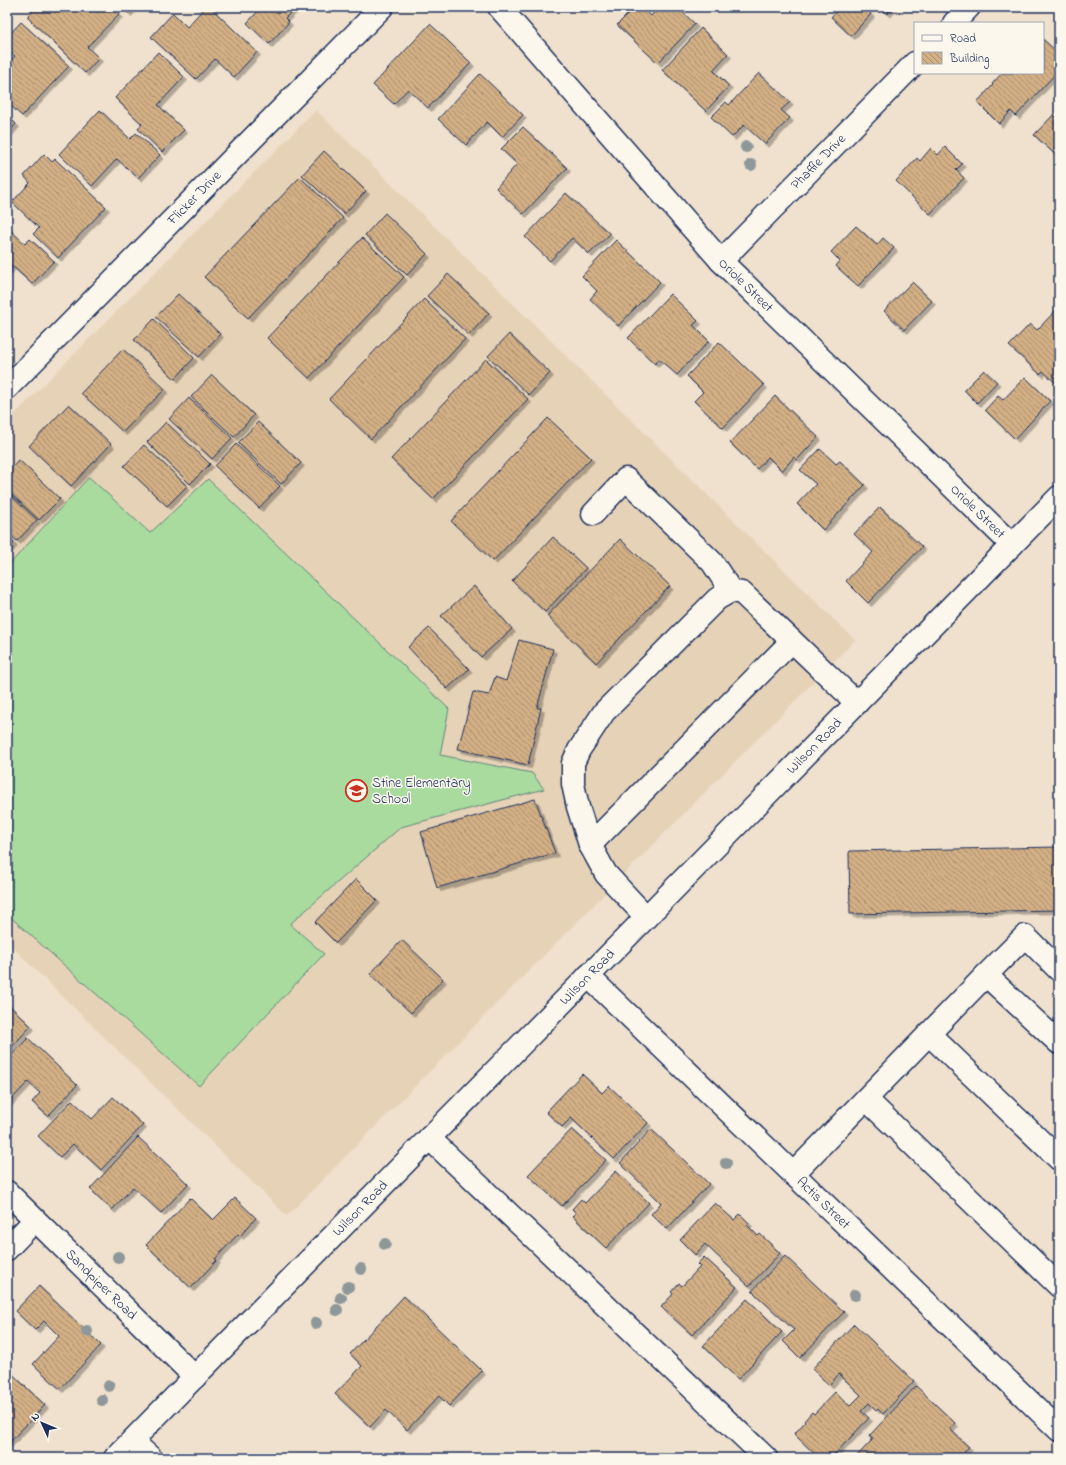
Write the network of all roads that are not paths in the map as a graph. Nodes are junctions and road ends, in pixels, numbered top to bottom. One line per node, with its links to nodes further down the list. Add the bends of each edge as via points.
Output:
1 (382, 7): 7 (street, Flicker Drive)
2 (499, 7): 6 (street, Oriole Street)
3 (969, 7): 4 (street)
4 (955, 22)
5 (914, 63): 6 (street, Phaffle Drive)
6 (721, 261): 10 (street, Oriole Street)
7 (7, 388)
8 (1059, 497): 10 (street, Wilson Road)
9 (593, 514): 11 (street, via 626,479 712,562)
10 (1012, 545): 13 (street, Wilson Road)
11 (731, 591): 12 (street, via 742,593); 14 (street, via 717,599 604,712 579,750 573,763 573,784)
12 (792, 641): 13 (street); 14 (street)
13 (857, 703): 15 (street, Wilson Road)
14 (590, 845): 15 (street, via 606,874)
15 (646, 918): 18 (street, Wilson Road)
16 (1059, 970): 17 (street, via 1025,936)
17 (986, 975): 19 (street); 20 (street)
18 (588, 976): 22 (street, Wilson Road); 24 (street, Actis Street)
19 (929, 1034): 21 (street); 23 (street)
20 (1059, 1043)
21 (866, 1099): 24 (street); 28 (street)
22 (429, 1138): 29 (street, Wilson Road); 34 (street)
23 (1059, 1160)
24 (793, 1174): 30 (street, Actis Street)
25 (7, 1192): 26 (street, Sandpiper Road)
26 (35, 1220): 27 (street); 29 (street, Sandpiper Road)
27 (7, 1249)
28 (1059, 1286)
29 (195, 1377): 31 (street, Wilson Road)
30 (1058, 1428)
31 (132, 1441): 32 (street, Wilson Road); 33 (street)
32 (115, 1458)
33 (151, 1458)
34 (766, 1458)

